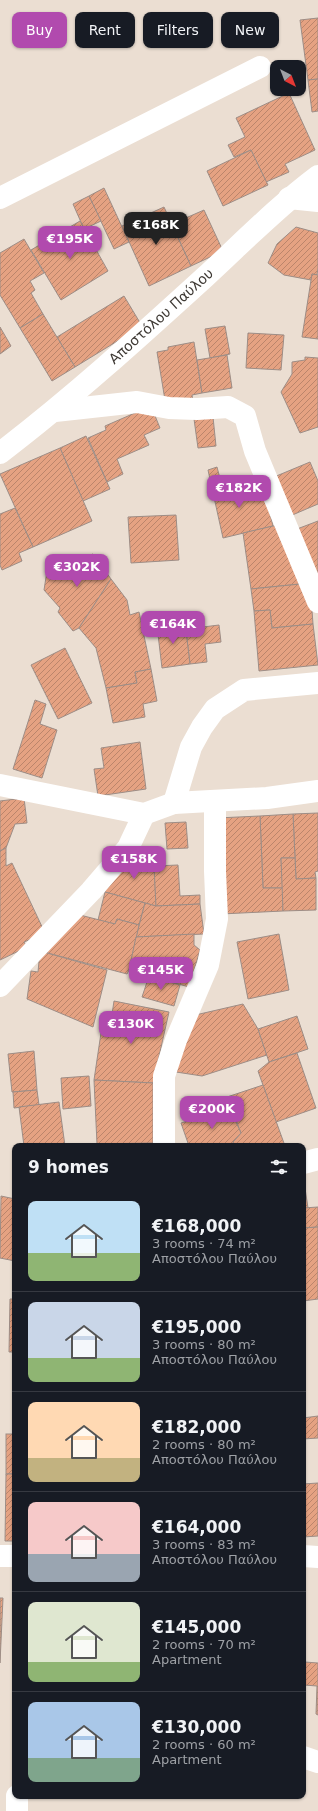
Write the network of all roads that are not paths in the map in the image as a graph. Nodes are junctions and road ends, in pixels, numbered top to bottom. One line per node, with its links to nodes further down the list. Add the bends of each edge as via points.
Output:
1 (260, 67): 3 (street)
2 (318, 176): 4 (street, Αποστόλου Παύλου)
3 (0, 198)
4 (289, 198): 5 (street); 6 (street, Αποστόλου Παύλου)
5 (318, 201)
6 (55, 411): 7 (street, Αποστόλου Παύλου); 8 (street, via 137,402 169,408 228,407 245,416 255,452)
7 (0, 453)
8 (318, 602)
9 (318, 683): 13 (street, via 244,690 216,709 191,747)
10 (0, 785): 14 (street)
11 (318, 791): 12 (street, via 267,798)
12 (215, 801): 13 (street); 16 (street, via 217,919 208,965 176,1040 164,1076)
13 (174, 803): 14 (street)
14 (144, 814): 15 (street, via 128,848 91,891)
15 (0, 986)
16 (164, 1143)
17 (318, 1159): 18 (street)
18 (306, 1162)
19 (0, 1556): 20 (street)
20 (12, 1556)
21 (306, 1556): 22 (street)
22 (318, 1556)
23 (306, 1758): 24 (street)
24 (318, 1762)
25 (17, 1799): 26 (street)
26 (17, 1811)

